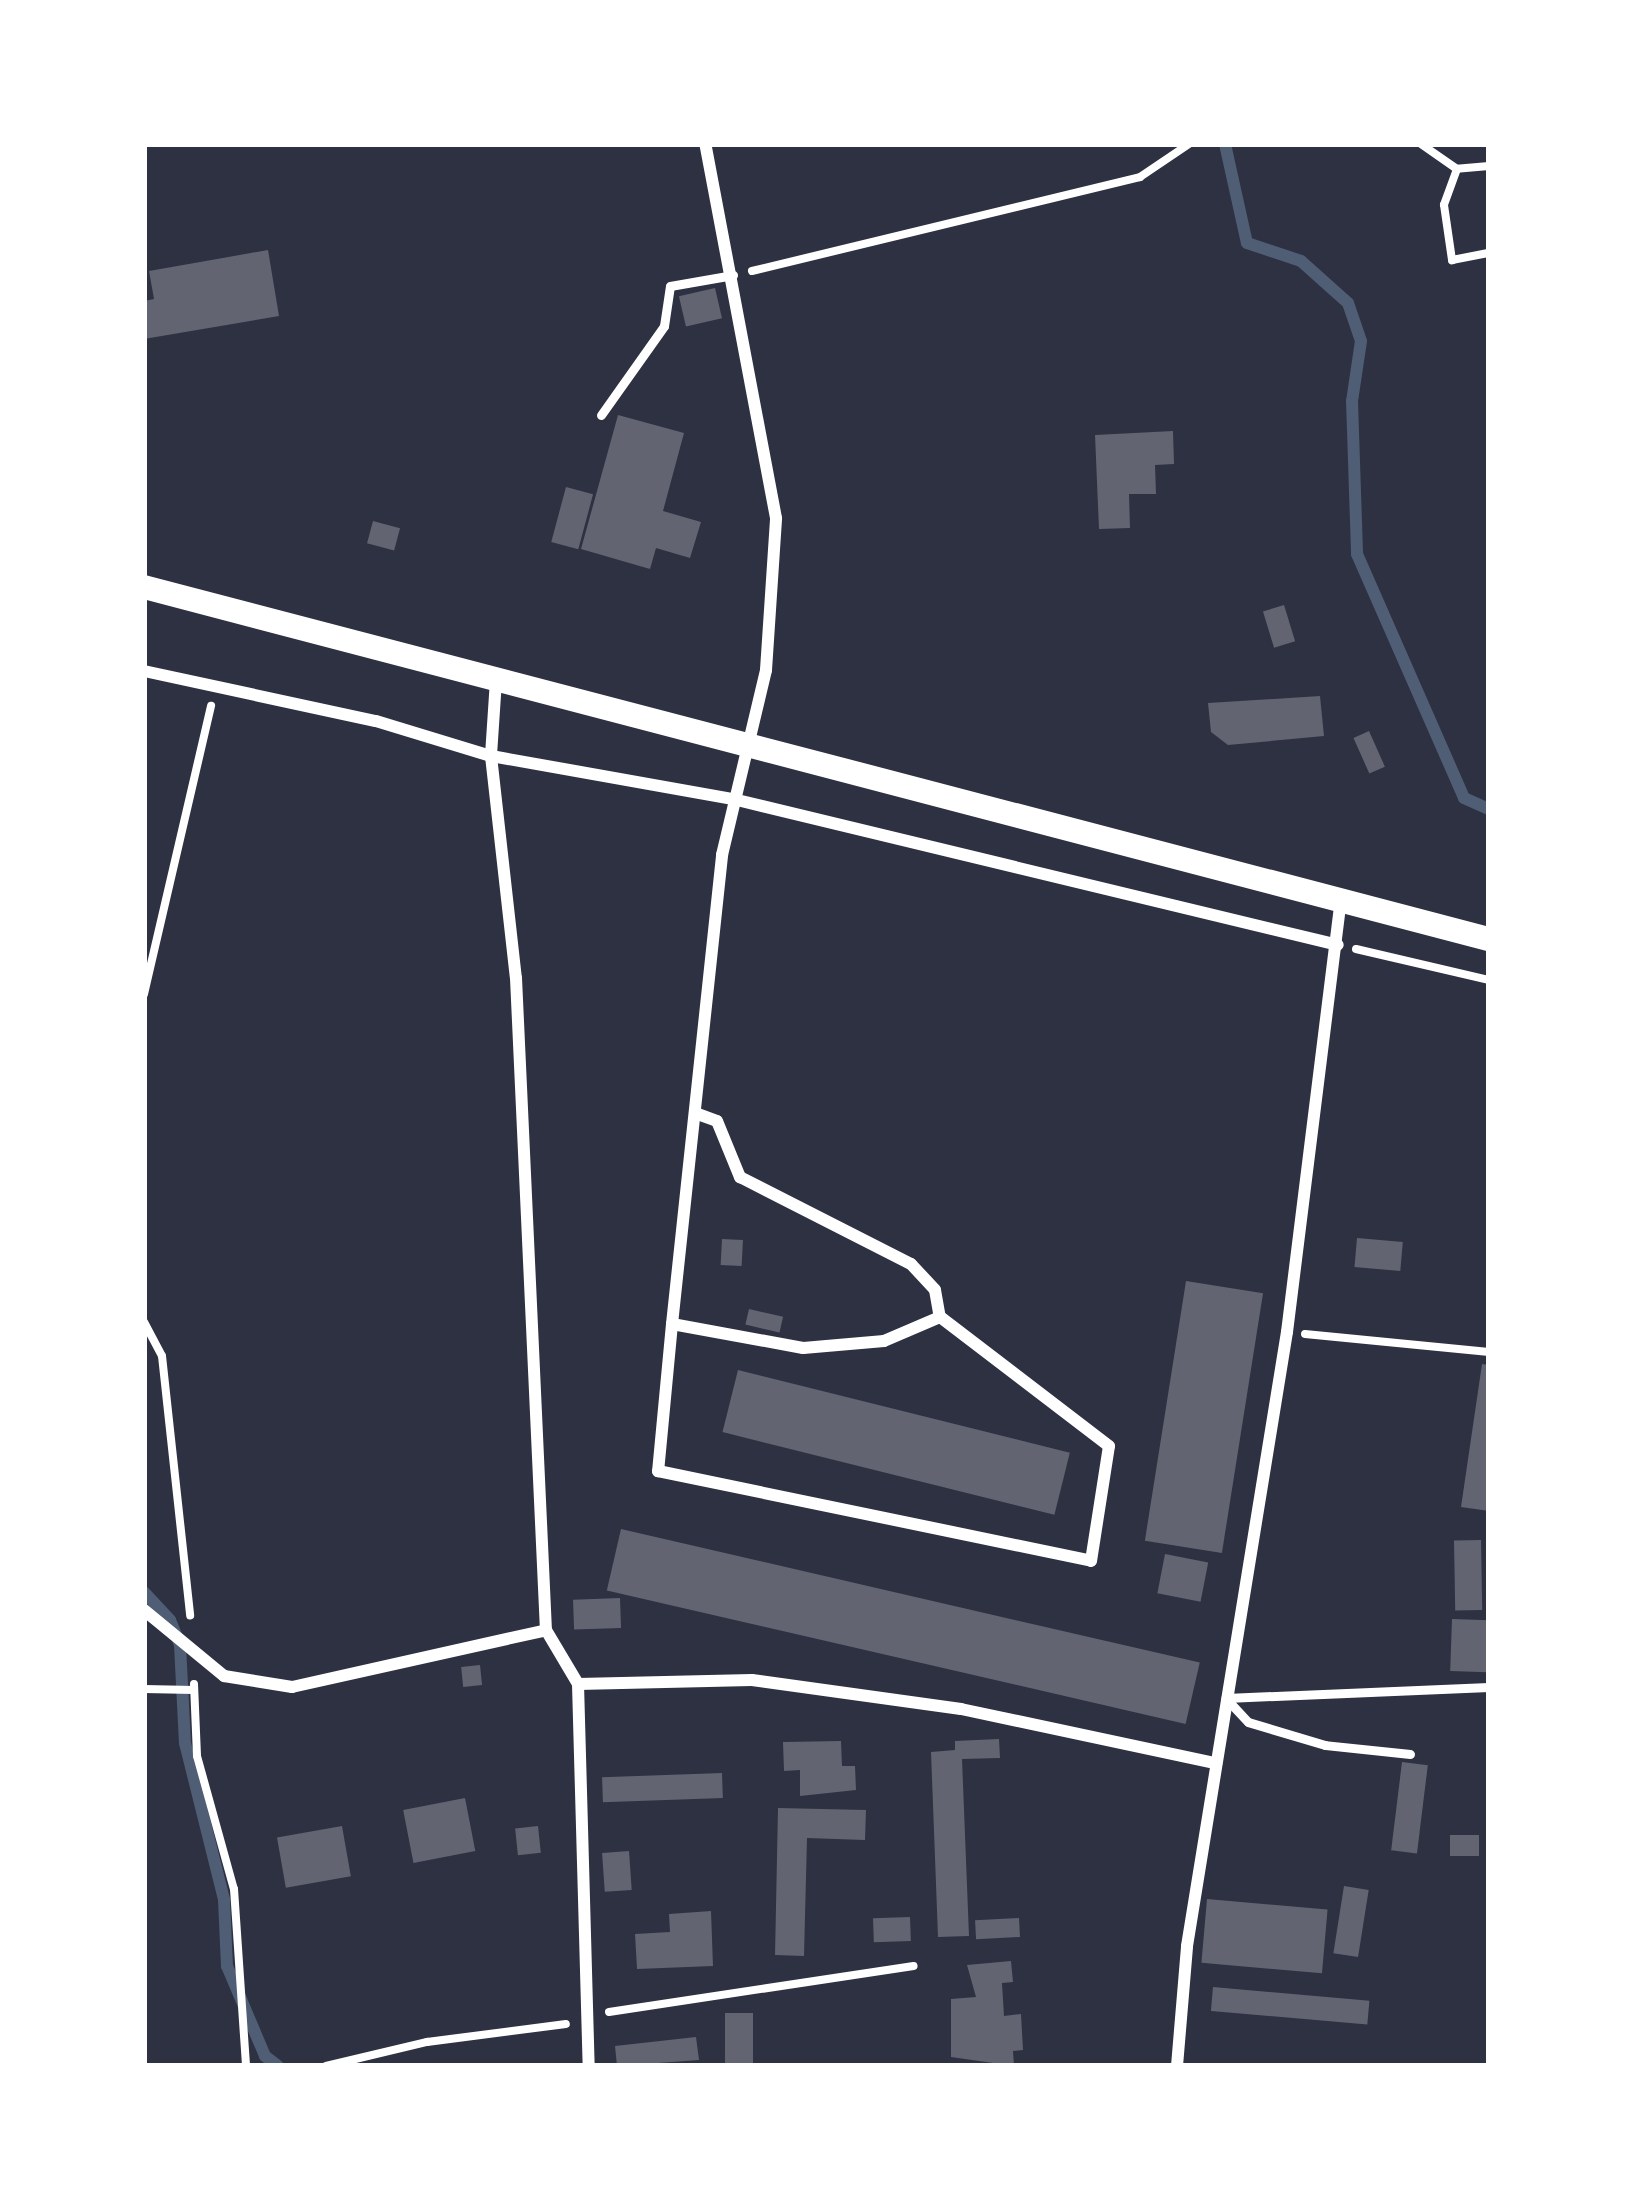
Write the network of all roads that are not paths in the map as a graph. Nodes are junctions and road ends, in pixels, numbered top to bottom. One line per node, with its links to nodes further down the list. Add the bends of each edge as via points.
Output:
1 (705, 144): 2 (street)
2 (733, 275): 3 (lane, via 670,286 664,326); 7 (street, via 776,518 766,670)
3 (601, 415)
4 (144, 587): 6 (main road)
5 (144, 670): 8 (street, via 376,721)
6 (496, 673): 7 (main road); 8 (street)
7 (747, 739): 9 (street); 10 (main road)
8 (490, 756): 9 (street); 17 (street, via 517,978)
9 (733, 799): 12 (street); 13 (street)
10 (1341, 901): 11 (main road); 12 (street)
11 (1489, 939)
12 (1338, 945): 20 (street, via 1287,1332)
13 (695, 1113): 14 (street, via 716,1121 740,1177 911,1264 935,1290); 15 (street)
14 (940, 1317): 15 (street, via 884,1341 803,1348); 15 (street, via 1109,1446 1090,1561 658,1471)
15 (672, 1324)
16 (144, 1610): 17 (street, via 224,1676 292,1687)
17 (546, 1630): 18 (street)
18 (578, 1684): 22 (street, via 752,1680 961,1709); 23 (street)
19 (1489, 1687): 20 (lane)
20 (1226, 1698): 21 (lane, via 1248,1722 1325,1745); 22 (street)
21 (1411, 1754)
22 (1216, 1763): 24 (street)
23 (589, 2066)
24 (1177, 2066)

